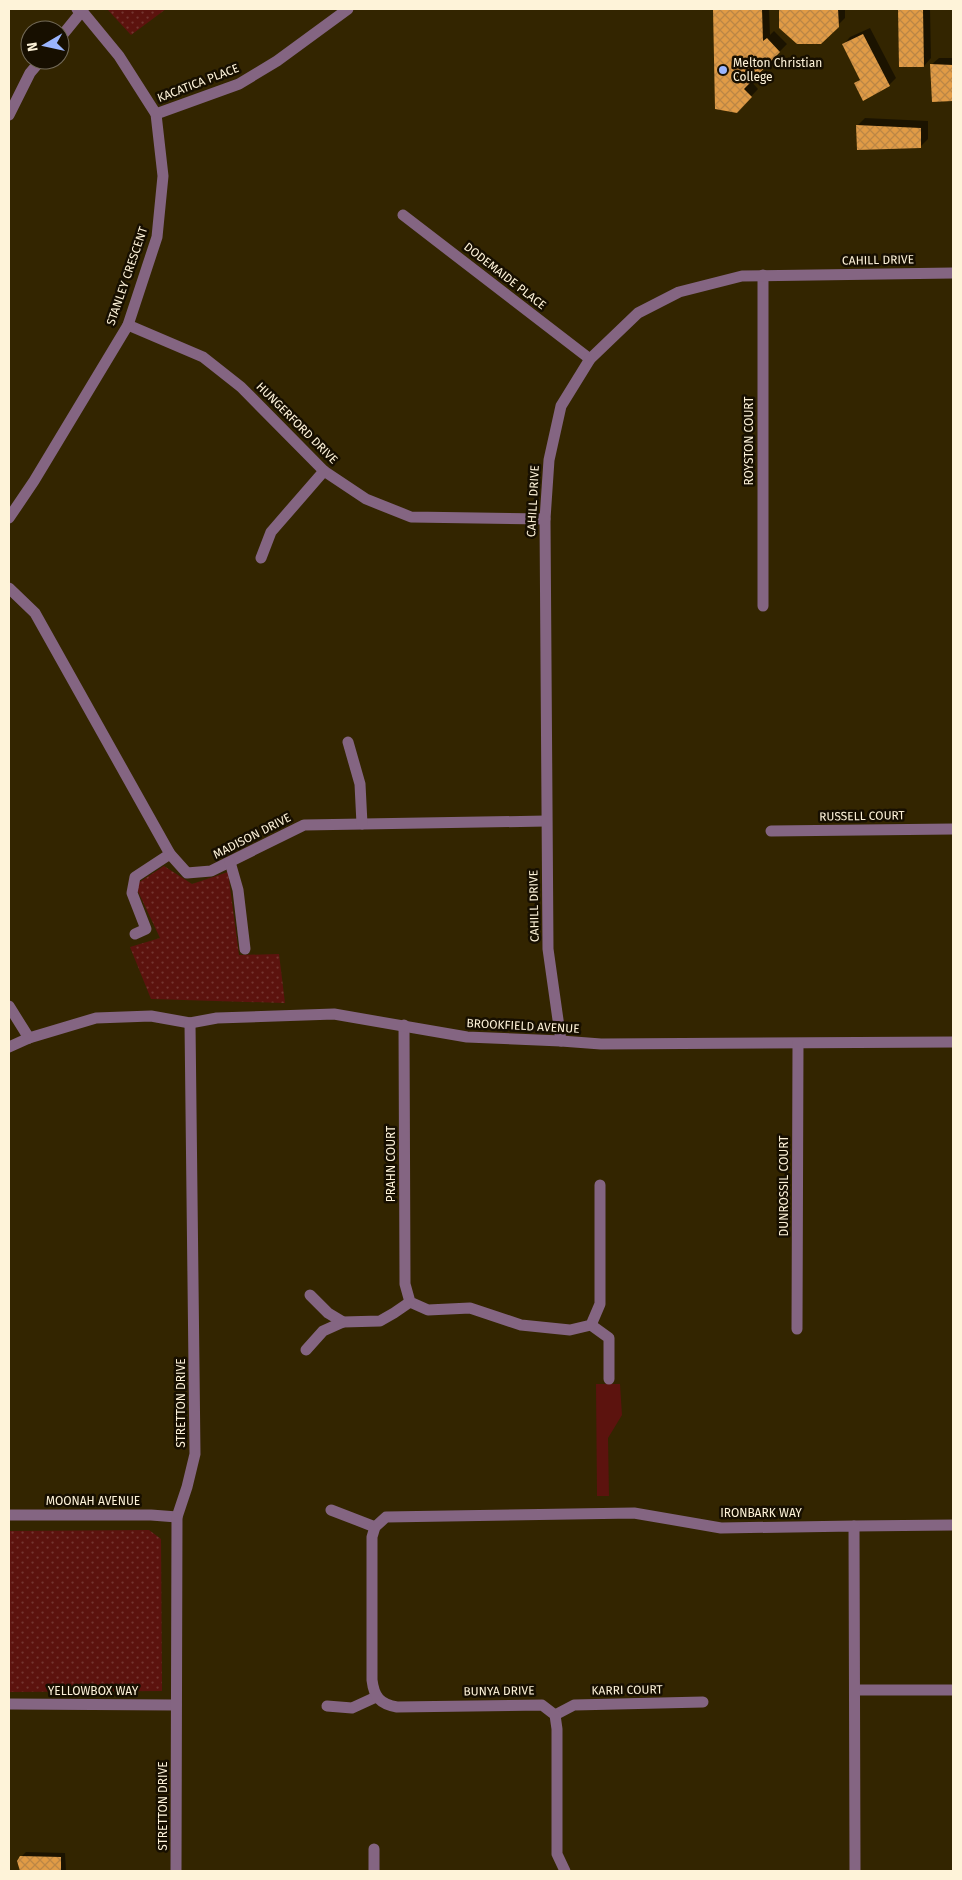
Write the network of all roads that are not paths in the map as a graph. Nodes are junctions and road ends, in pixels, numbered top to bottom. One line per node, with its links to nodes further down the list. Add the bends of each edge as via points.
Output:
1 (348, 9): 5 (street, KACATICA PLACE, via 277,61 239,84)
2 (80, 10): 3 (street); 5 (street, STANLEY CRESCENT, via 119,56)
3 (70, 24)
4 (33, 70): 6 (street)
5 (156, 114): 10 (street, STANLEY CRESCENT, via 163,176 157,237)
6 (9, 115)
7 (403, 215): 11 (street, DODEMAIDE PLACE)
8 (953, 273): 9 (street, CAHILL DRIVE)
9 (763, 275): 11 (street, CAHILL DRIVE, via 742,276 679,292 638,313); 17 (street, ROYSTON COURT)
10 (128, 325): 12 (street, HUNGERFORD DRIVE, via 203,357 241,387); 13 (street, STANLEY CRESCENT)
11 (590, 359): 14 (street, CAHILL DRIVE, via 561,406 549,460)
12 (324, 471): 14 (street, HUNGERFORD DRIVE, via 366,499 411,517); 15 (street, via 271,532)
13 (9, 518)
14 (545, 519): 19 (street, CAHILL DRIVE)
15 (261, 558)
16 (9, 588): 23 (street, MADISON DRIVE, via 35,613 50,637)
17 (763, 606)
18 (348, 742): 20 (street, via 360,784)
19 (546, 821): 20 (street, MADISON DRIVE); 31 (street, CAHILL DRIVE, via 548,949)
20 (362, 824): 24 (street, MADISON DRIVE, via 304,824)
21 (953, 829): 22 (street, RUSSELL COURT)
22 (770, 831)
23 (170, 854): 24 (street, MADISON DRIVE, via 187,873 211,871); 25 (street, via 135,877 132,893 146,929)
24 (230, 862): 26 (street, via 238,890)
25 (135, 934)
26 (245, 949)
27 (9, 1006): 30 (street)
28 (190, 1023): 29 (street, BROOKFIELD AVENUE, via 217,1018 334,1014); 30 (street, BROOKFIELD AVENUE, via 151,1016 96,1018); 45 (street, STRETTON DRIVE, via 195,1454)
29 (404, 1025): 31 (street, BROOKFIELD AVENUE, via 467,1038); 37 (street, PRAHN COURT, via 405,1284)
30 (29, 1038): 34 (street, BROOKFIELD AVENUE)
31 (561, 1041): 33 (street, BROOKFIELD AVENUE)
32 (953, 1042): 33 (street, BROOKFIELD AVENUE)
33 (798, 1044): 40 (street, DUNROSSIL COURT)
34 (9, 1047)
35 (600, 1185): 39 (street, via 600,1304)
36 (310, 1295): 38 (street, via 328,1313)
37 (410, 1302): 38 (street, via 380,1321); 39 (street, via 428,1310 470,1308 521,1325 570,1330)
38 (343, 1322): 41 (street, via 323,1331)
39 (591, 1325): 42 (street, via 609,1338)
40 (797, 1329)
41 (306, 1350)
42 (609, 1379)
43 (331, 1510): 47 (street)
44 (9, 1515): 45 (street, MOONAH AVENUE)
45 (177, 1517): 54 (street, STRETTON DRIVE)
46 (953, 1525): 48 (street, IRONBARK WAY)
47 (375, 1526): 48 (street, IRONBARK WAY, via 386,1517 397,1516 634,1513 721,1528); 51 (street, via 372,1538 372,1680)
48 (854, 1526): 49 (street)
49 (855, 1690): 50 (street); 61 (street)
50 (953, 1690)
51 (376, 1697): 55 (street, via 352,1708); 56 (street, BUNYA DRIVE, via 386,1705 397,1707 542,1704)
52 (704, 1702): 56 (street, KARRI COURT, via 574,1705)
53 (9, 1704): 54 (street, YELLOWBOX WAY)
54 (176, 1704): 58 (street, STRETTON DRIVE)
55 (327, 1706)
56 (555, 1715): 60 (street, via 558,1854)
57 (374, 1849): 59 (street)
58 (176, 1871)
59 (374, 1871)
60 (565, 1871)
61 (855, 1871)

